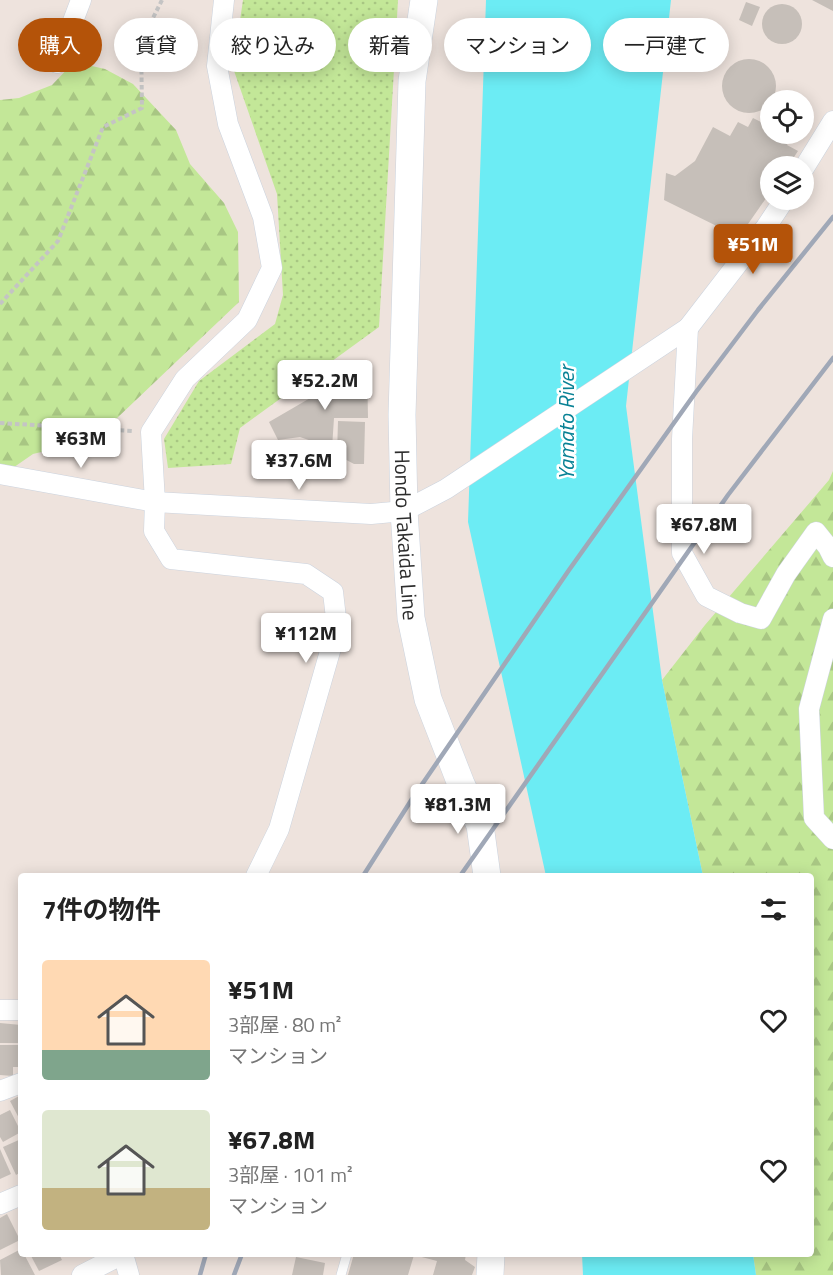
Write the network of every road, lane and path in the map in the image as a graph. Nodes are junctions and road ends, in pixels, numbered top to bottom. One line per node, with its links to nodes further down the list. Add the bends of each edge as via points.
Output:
1 (81, 0): 5 (street)
2 (162, 0): 9 (path, via 141,42 142,108 104,127 57,241)
3 (224, 0): 12 (street, via 217,66 228,124 263,217 272,268 247,320 185,380)
4 (424, 0): 15 (main road, Hondo Takaida Line, via 412,81 402,415)
5 (74, 18)
6 (833, 122): 7 (street)
7 (812, 156)
8 (777, 210): 10 (street)
9 (0, 304)
10 (680, 333): 15 (street, via 446,489); 16 (street, via 682,553 706,596 760,619 816,532)
11 (0, 423): 12 (path)
12 (152, 432): 14 (street)
13 (0, 474): 14 (street)
14 (155, 501): 15 (street, via 371,514); 19 (street, via 154,531 171,559 306,574 333,592 337,627 279,829)
15 (404, 511): 20 (main road, Hondo Takaida Line, via 411,618 428,699 480,825)
16 (833, 557)
17 (833, 619): 18 (street, via 809,709 814,818)
18 (833, 839)
19 (257, 873)
20 (487, 873)
21 (0, 1010): 22 (street)
22 (18, 1010)
23 (18, 1084): 24 (street)
24 (0, 1091)
25 (18, 1196): 26 (street)
26 (0, 1204)
27 (117, 1257): 31 (street)
28 (124, 1257): 32 (street)
29 (346, 1257): 33 (lane)
30 (491, 1257): 34 (main road)
31 (82, 1275)
32 (129, 1275)
33 (341, 1275)
34 (490, 1275)

